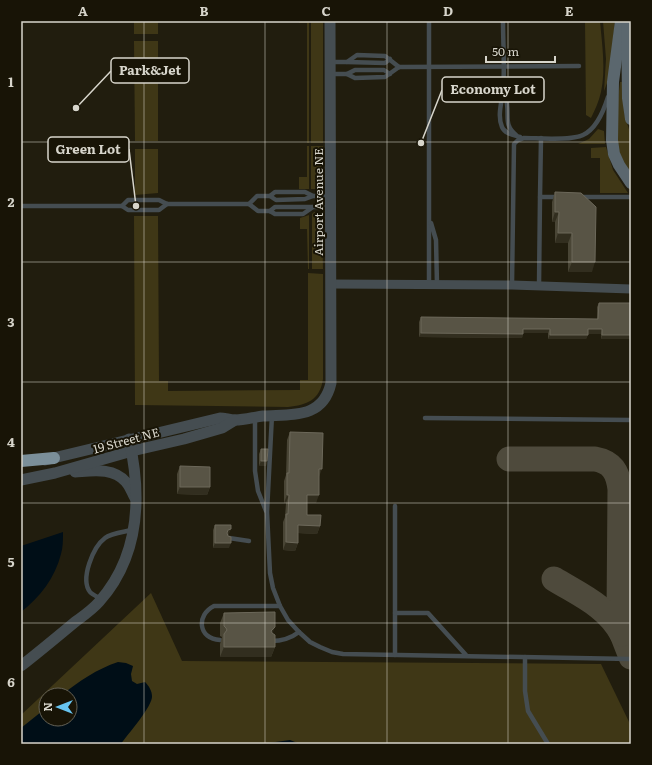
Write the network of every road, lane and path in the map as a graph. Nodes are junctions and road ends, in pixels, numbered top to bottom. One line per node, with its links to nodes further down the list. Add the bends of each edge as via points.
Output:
1 (330, 21): 6 (street, Airport Avenue NE)
2 (429, 21): 10 (lane)
3 (503, 21): 7 (lane)
4 (625, 22): 5 (lane); 14 (main road); 15 (main road)
5 (631, 40)
6 (330, 62): 9 (lane, via 346,62 357,55 385,56); 11 (street, Airport Avenue NE)
7 (503, 66): 8 (lane); 10 (lane); 16 (lane, via 502,128 508,134)
8 (579, 66)
9 (399, 67): 10 (lane); 13 (lane)
10 (429, 67): 32 (lane, via 430,219 436,240)
11 (330, 74): 12 (lane); 21 (street, Airport Avenue NE)
12 (347, 74): 13 (lane, via 355,78 385,77); 13 (lane, via 355,70 384,70)
13 (390, 74)
14 (613, 82): 17 (lane, via 595,124 583,136); 18 (main road, via 614,154)
15 (631, 119)
16 (522, 137): 17 (lane); 33 (lane, via 516,141 514,148)
17 (541, 138): 22 (lane)
18 (631, 183)
19 (270, 196): 20 (lane, via 276,200 287,200); 20 (lane, via 275,192 305,192); 27 (lane, via 258,196)
20 (313, 196): 21 (lane)
21 (330, 196): 30 (street, Airport Avenue NE)
22 (540, 197): 23 (lane); 34 (lane)
23 (567, 197)
24 (573, 197): 25 (lane)
25 (631, 197)
26 (167, 204): 27 (lane); 29 (lane, via 159,210 128,210); 29 (lane, via 159,200 128,200)
27 (249, 204): 30 (lane, via 258,211 270,211 275,214 303,214 313,207)
28 (21, 206): 29 (lane)
29 (122, 206)
30 (330, 207): 31 (street, Airport Avenue NE)
31 (331, 284): 32 (street); 36 (street, Airport Avenue NE)
32 (433, 285): 33 (street)
33 (512, 285): 34 (street)
34 (539, 286): 35 (street)
35 (631, 289)
36 (331, 383): 38 (street, 19 Street NE, via 322,403 312,410 295,415)
37 (255, 416): 38 (street, 19 Street NE); 40 (street, 19 Street NE); 51 (lane, via 255,471 258,491)
38 (272, 416): 51 (lane)
39 (425, 418): 41 (lane)
40 (235, 420): 42 (street, 19 Street NE, via 220,418); 43 (street, 19 Street NE, via 222,428)
41 (631, 420)
42 (129, 439): 43 (street); 44 (street, 19 Street NE)
43 (132, 451): 47 (street, 19 Street NE); 49 (street, via 136,473)
44 (54, 458): 45 (highway); 46 (street, 19 Street NE)
45 (21, 461)
46 (21, 466)
47 (55, 474): 48 (street, 19 Street NE); 49 (street, via 111,472 126,481)
48 (21, 480)
49 (136, 500): 52 (street)
50 (395, 506): 57 (lane)
51 (267, 512): 56 (lane, via 270,573)
52 (134, 529): 55 (street, via 127,559); 55 (lane, via 105,538 91,558 88,585 90,592)
53 (229, 538): 54 (lane)
54 (249, 541)
55 (101, 600): 65 (street)
56 (280, 606): 58 (lane); 59 (lane, via 214,606 207,610 201,623 208,636)
57 (395, 613): 61 (lane); 62 (lane, via 428,613)
58 (299, 632): 60 (lane, via 281,641); 61 (lane, via 310,642 332,652)
59 (220, 640)
60 (271, 641)
61 (395, 655): 62 (lane)
62 (466, 655): 63 (lane)
63 (525, 657): 64 (lane); 66 (lane, via 528,711)
64 (631, 659)
65 (21, 666)
66 (548, 744)

